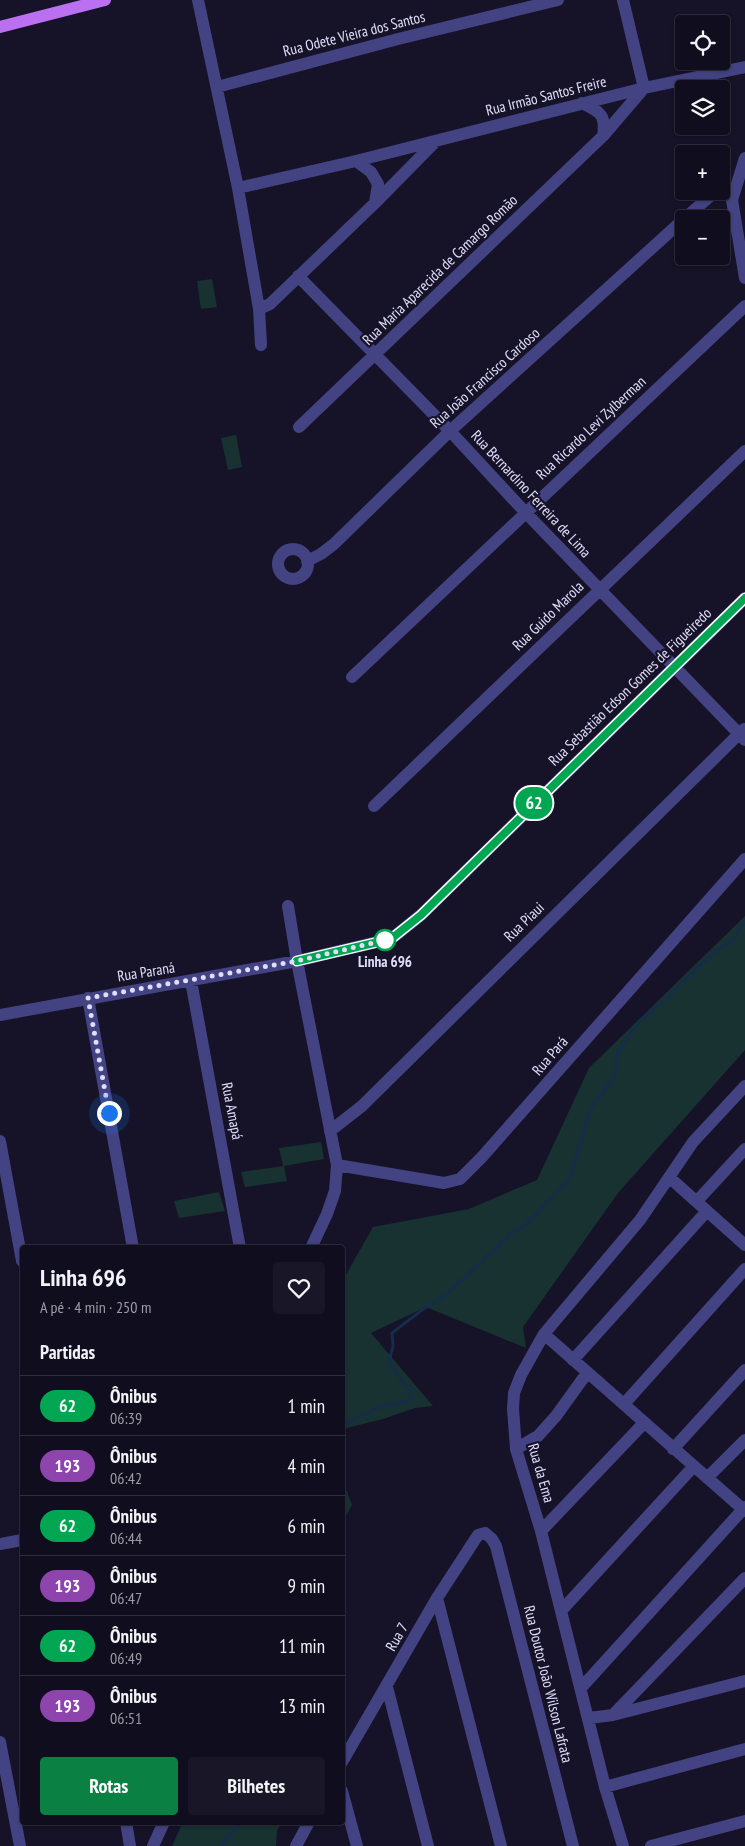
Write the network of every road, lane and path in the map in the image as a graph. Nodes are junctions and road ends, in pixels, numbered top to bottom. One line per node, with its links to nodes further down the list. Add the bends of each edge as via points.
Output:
1 (105, 0): 5 (main road)
2 (198, 0): 7 (street)
3 (558, 0): 7 (street, Rua Odete Vieira dos Santos)
4 (622, 0): 8 (street)
5 (0, 27)
6 (745, 67): 8 (street, Rua Irmão Santos Freire)
7 (217, 86): 16 (street)
8 (644, 88): 9 (street, Rua Irmão Santos Freire); 10 (street, Rua Maria Aparecida de Camargo Romão)
9 (582, 103): 10 (street, via 602,116 605,122); 11 (street, Rua Irmão Santos Freire)
10 (603, 136): 27 (street, Rua Maria Aparecida de Camargo Romão)
11 (436, 141): 13 (street, Rua Irmão Santos Freire); 18 (street)
12 (745, 158): 14 (street)
13 (356, 161): 16 (street, Rua Irmão Santos Freire); 18 (street, via 371,172 378,184)
14 (736, 185): 15 (street); 21 (street, via 732,200)
15 (730, 186)
16 (238, 188): 25 (street)
17 (706, 200): 19 (street, Rua João Francisco Cardoso)
18 (375, 203): 22 (street)
19 (694, 210)
20 (675, 227): 29 (street, Rua João Francisco Cardoso)
21 (743, 261): 23 (street)
22 (298, 276): 25 (street, via 270,304); 27 (street, Rua Bernardino Ferreira de Lima)
23 (745, 278)
24 (745, 306): 31 (street, Rua Ricardo Levi Zylberman)
25 (258, 308): 26 (street)
26 (261, 346)
27 (374, 354): 28 (street, Rua Maria Aparecida de Camargo Romão); 29 (street, Rua Bernardino Ferreira de Lima)
28 (299, 427)
29 (450, 431): 31 (street, Rua Bernardino Ferreira de Lima); 32 (street, Rua João Francisco Cardoso, via 334,544)
30 (745, 451): 33 (street, Rua Guido Marola)
31 (525, 512): 33 (street, Rua Bernardino Ferreira de Lima); 36 (street, Rua Ricardo Levi Zylberman)
32 (307, 560)
33 (600, 589): 35 (street, Rua Bernardino Ferreira de Lima); 38 (street, Rua Guido Marola)
34 (745, 598): 35 (street, Rua Sebastião Edson Gomes de Figueiredo)
35 (674, 666): 37 (street, Rua Bernardino Ferreira de Lima); 41 (street, Rua Sebastião Edson Gomes de Figueiredo, via 421,915 391,939)
36 (352, 677)
37 (743, 734): 46 (street, Rua Piaui, via 362,1106)
38 (374, 806)
39 (745, 859): 49 (street, Rua Pará, via 460,1179 444,1183)
40 (288, 906): 41 (street)
41 (297, 961): 42 (street, Rua Paraná); 46 (street)
42 (191, 981): 43 (street, Rua Paraná); 54 (street, Rua Amapá)
43 (88, 998): 44 (street, Rua Paraná); 53 (street)
44 (0, 1015)
45 (745, 1086): 50 (street, Rua da Ema, via 693,1142)
46 (330, 1131): 49 (street)
47 (0, 1141): 57 (street)
48 (745, 1149): 51 (street)
49 (337, 1165): 55 (street, via 335,1191)
50 (670, 1178): 51 (street); 59 (street, Rua da Ema, via 640,1220)
51 (697, 1201): 52 (street)
52 (707, 1211): 56 (street); 60 (street)
53 (132, 1245)
54 (239, 1245)
55 (312, 1245)
56 (745, 1245)
57 (20, 1250)
58 (745, 1269): 63 (street)
59 (544, 1334): 60 (street); 66 (street, Rua da Ema, via 514,1392)
60 (573, 1360): 62 (street)
61 (745, 1370): 67 (street)
62 (587, 1373): 63 (street); 66 (street, via 538,1436)
63 (624, 1404): 64 (street)
64 (644, 1423): 67 (street); 71 (street)
65 (745, 1440): 69 (street)
66 (516, 1449): 71 (street, Rua da Ema)
67 (673, 1449): 68 (street)
68 (694, 1466): 69 (street); 77 (street)
69 (707, 1478): 70 (street)
70 (744, 1509): 80 (street)
71 (541, 1531): 77 (street, Rua da Ema)
72 (485, 1534): 76 (street, Rua 7, via 478,1535); 99 (street, Rua Doutor João Wilson Lafrata, via 496,1546)
73 (20, 1540): 74 (street)
74 (0, 1544)
75 (745, 1578): 81 (street)
76 (437, 1598): 79 (street, Rua 7); 98 (street)
77 (561, 1611): 80 (street, Rua da Ema)
78 (745, 1681): 81 (street)
79 (387, 1687): 85 (street, Rua 7); 97 (street)
80 (581, 1688): 82 (street, Rua da Ema)
81 (614, 1715): 82 (street)
82 (589, 1718): 86 (street, Rua da Ema)
83 (0, 1742): 92 (street)
84 (745, 1749): 86 (street)
85 (345, 1757)
86 (605, 1787): 100 (street, Rua da Ema)
87 (345, 1802): 96 (street)
88 (745, 1821): 101 (street)
89 (126, 1825): 93 (street)
90 (163, 1825): 94 (street)
91 (307, 1825): 95 (street)
92 (20, 1846)
93 (130, 1846)
94 (153, 1846)
95 (296, 1846)
96 (357, 1846)
97 (428, 1846)
98 (501, 1846)
99 (573, 1846)
100 (623, 1846)
101 (651, 1846)

